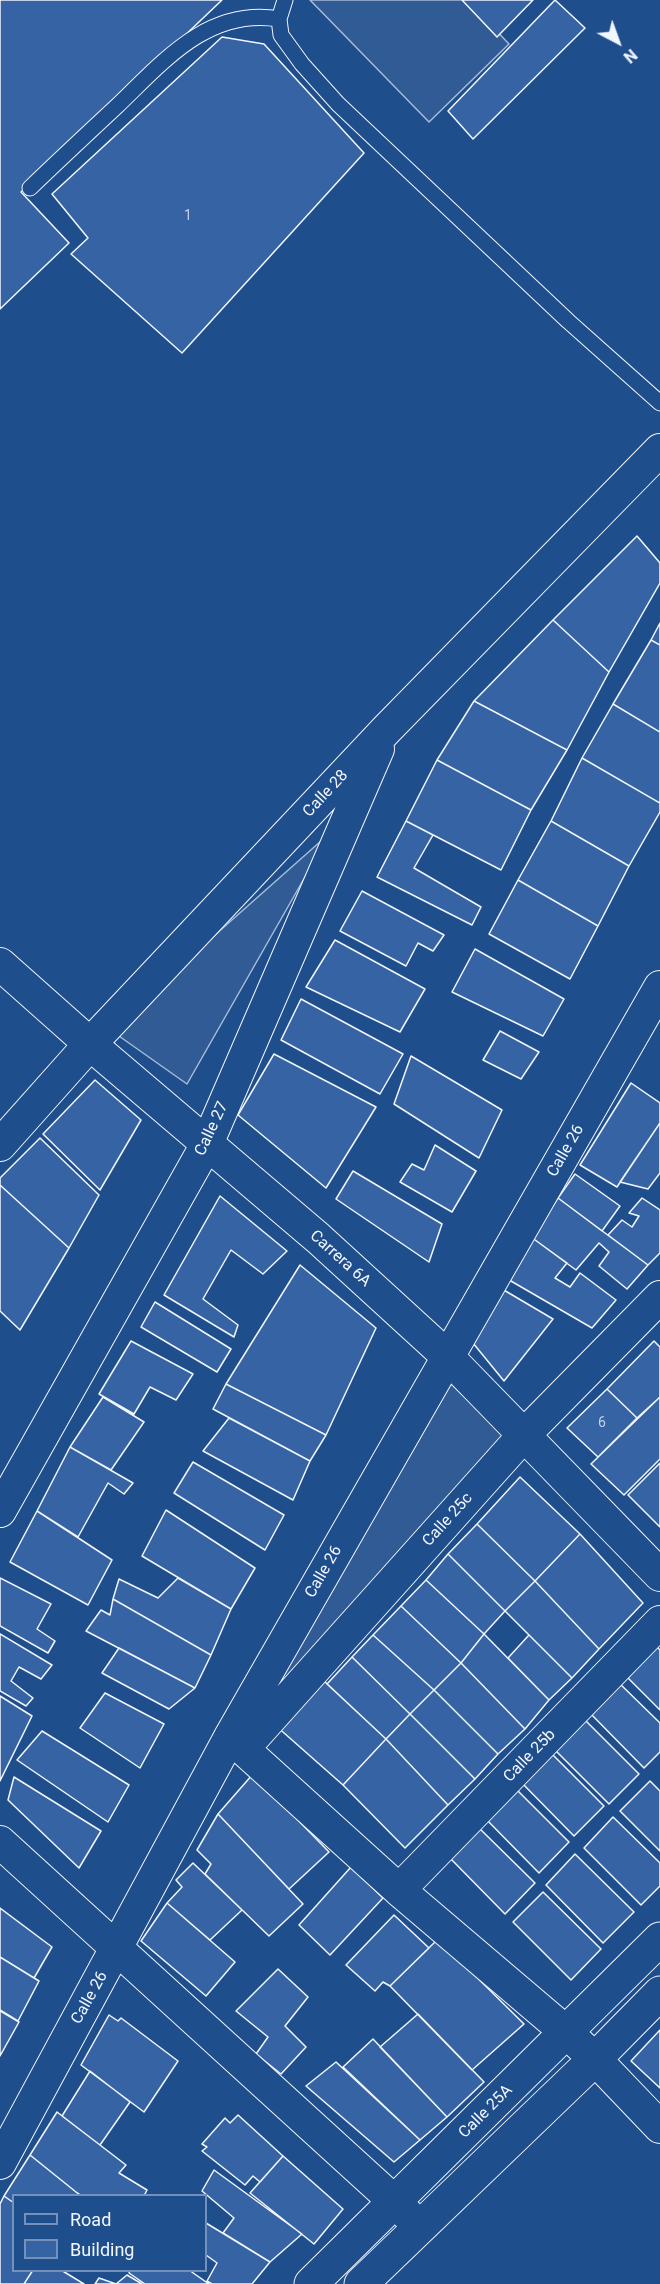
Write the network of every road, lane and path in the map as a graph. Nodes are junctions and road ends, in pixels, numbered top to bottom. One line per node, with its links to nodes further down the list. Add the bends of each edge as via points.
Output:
1 (285, 0): 2 (lane)
2 (279, 19): 3 (lane, via 238,19 196,36 163,60); 4 (lane, via 281,35 338,104)
3 (30, 188)
4 (660, 403)
5 (656, 461): 6 (street, Calle 28)
6 (387, 729): 9 (street, Calle 28); 11 (street, Calle 27)
7 (0, 964): 9 (street, Carrera 6A)
8 (655, 1009): 13 (street, Calle 26)
9 (90, 1044): 10 (street, Calle 28); 11 (street, Carrera 6A)
10 (0, 1144)
11 (207, 1144): 13 (street, Carrera 6A, via 318,1238); 15 (street, Calle 27)
12 (660, 1297): 14 (street, Calle 25c)
13 (447, 1356): 14 (street, Carrera 6A); 18 (street, Calle 26)
14 (524, 1435): 16 (street, Carrera 6A); 18 (street, Calle 25c)
15 (0, 1510)
16 (660, 1575)
17 (660, 1622): 20 (street, Calle 25b)
18 (237, 1743): 20 (street); 22 (street, Calle 26)
19 (0, 1842): 22 (street)
20 (399, 1890): 24 (street)
21 (660, 1939): 24 (street, Calle 25A)
22 (117, 1948): 27 (street, Calle 26); 28 (street)
23 (660, 1993): 25 (street)
24 (566, 2032): 25 (street); 28 (street, Calle 25A)
25 (595, 2059): 26 (street); 29 (street)
26 (660, 2127)
27 (0, 2163)
28 (395, 2202): 29 (street); 30 (street, Calle 25A)
29 (420, 2227): 31 (street)
30 (322, 2281)
31 (361, 2284)

